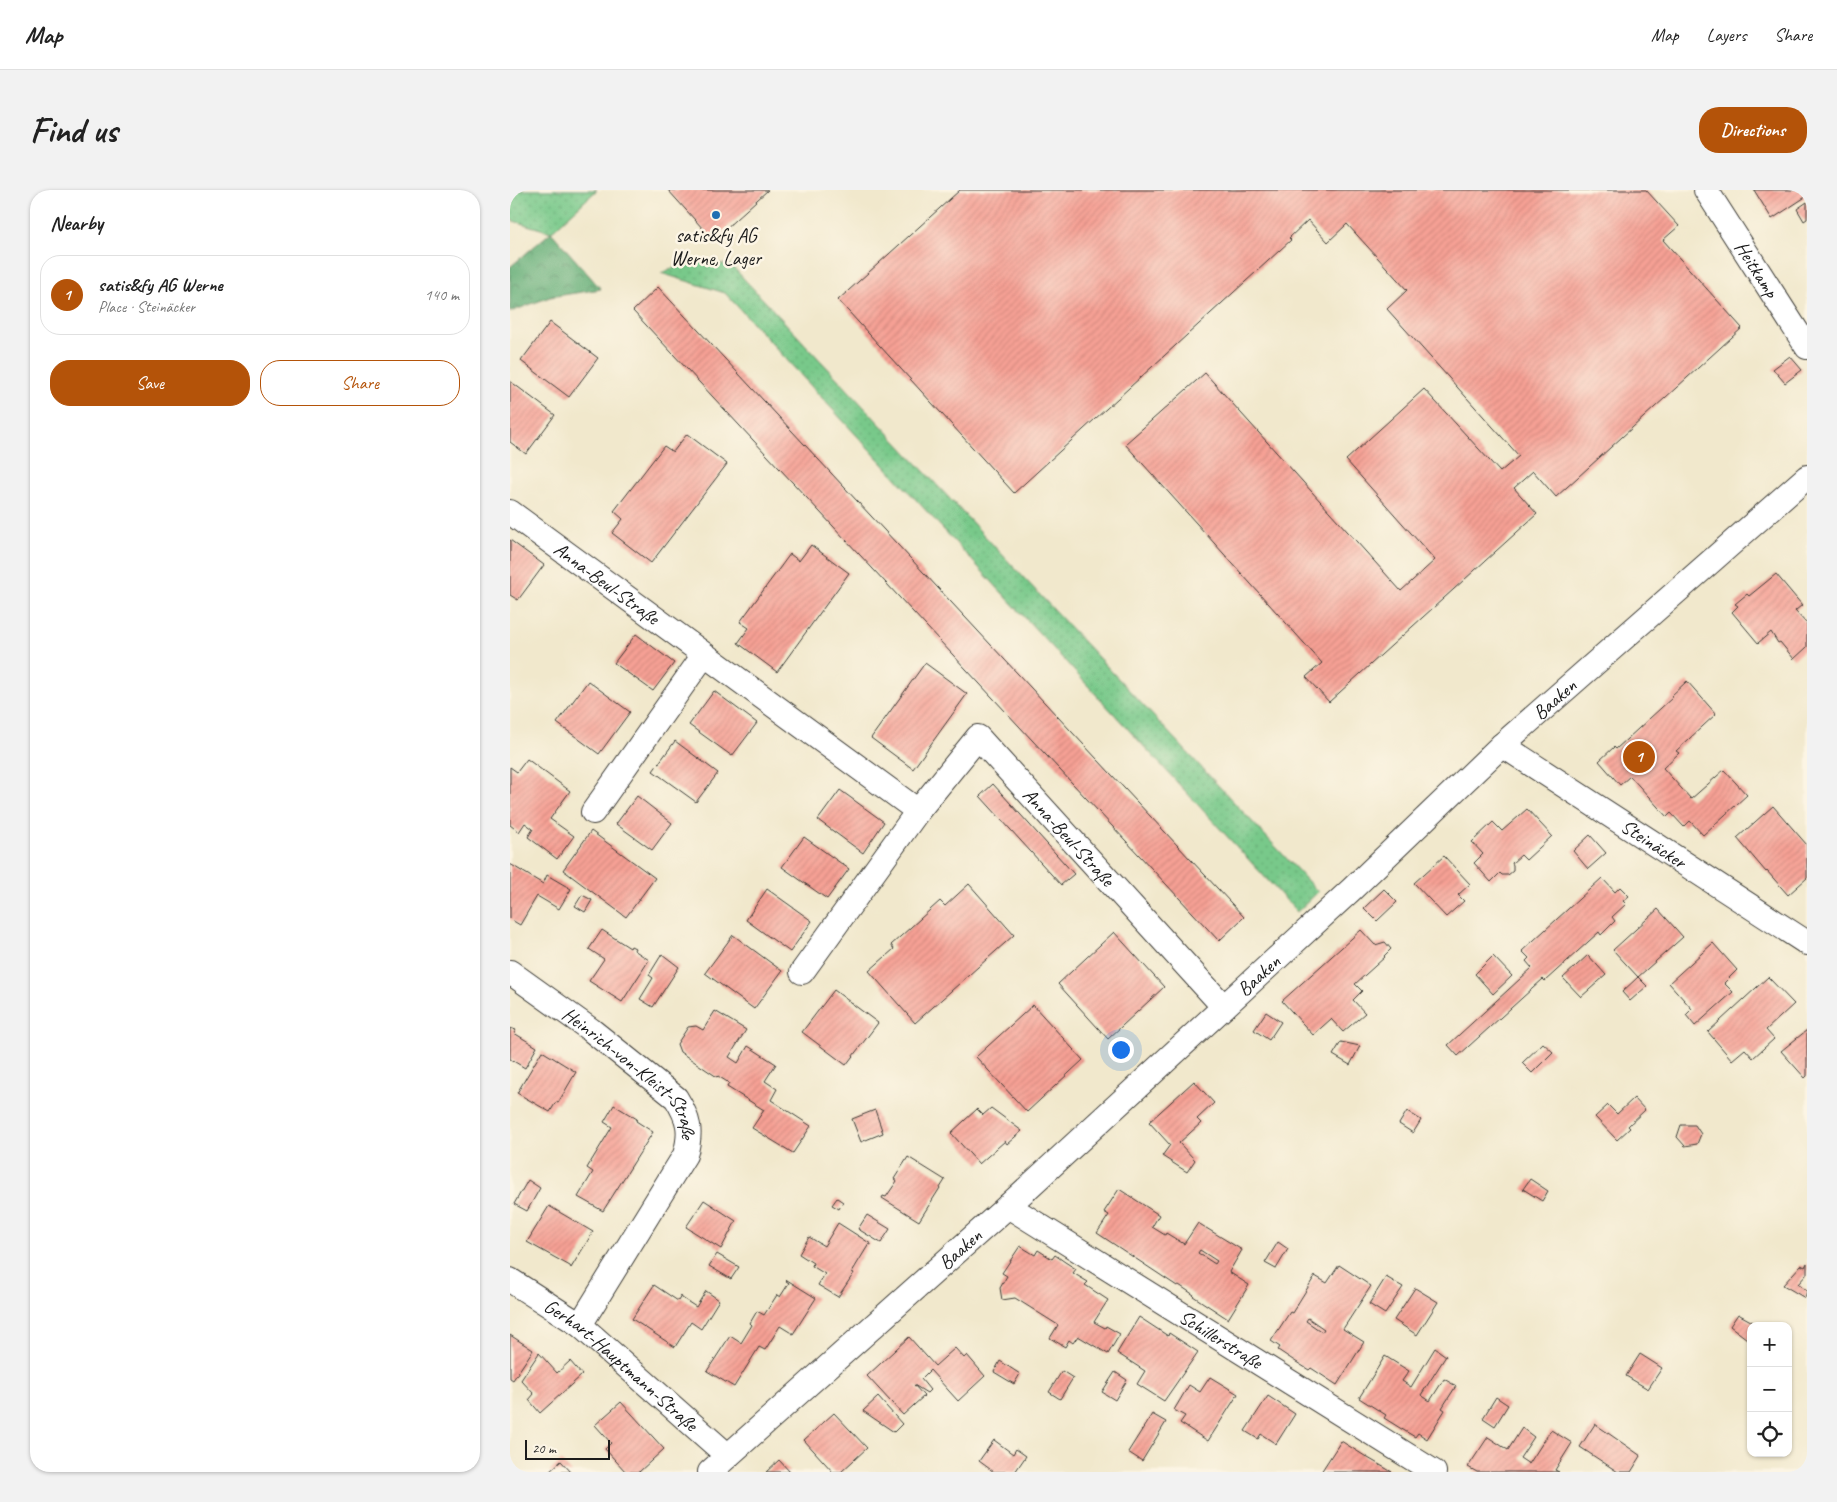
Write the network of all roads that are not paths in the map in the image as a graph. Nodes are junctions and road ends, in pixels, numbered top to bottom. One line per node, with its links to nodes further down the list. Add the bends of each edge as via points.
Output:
1 (1706, 190): 2 (street, Heitkamp)
2 (1807, 348)
3 (1807, 477): 6 (street, Baaken)
4 (510, 512): 5 (street, Anna-Beul-Straße)
5 (704, 655): 7 (street, Anna-Beul-Straße); 8 (street)
6 (1502, 745): 9 (street, Steinäcker); 12 (street, Baaken)
7 (918, 811): 11 (street, Anna-Beul-Straße); 12 (street, Anna-Beul-Straße, via 978,737)
8 (593, 812)
9 (1807, 943)
10 (510, 972): 15 (street, Heinrich-von-Kleist-Straße, via 591,1030 676,1098 689,1127 685,1155)
11 (802, 972)
12 (1224, 1007): 13 (street, Baaken)
13 (1008, 1206): 16 (street, Baaken); 18 (street, Schillerstraße)
14 (510, 1280): 15 (street, Gerhart-Hauptmann-Straße)
15 (580, 1325): 16 (street, Gerhart-Hauptmann-Straße)
16 (728, 1456): 17 (street, Baaken)
17 (710, 1472)
18 (1434, 1472)

